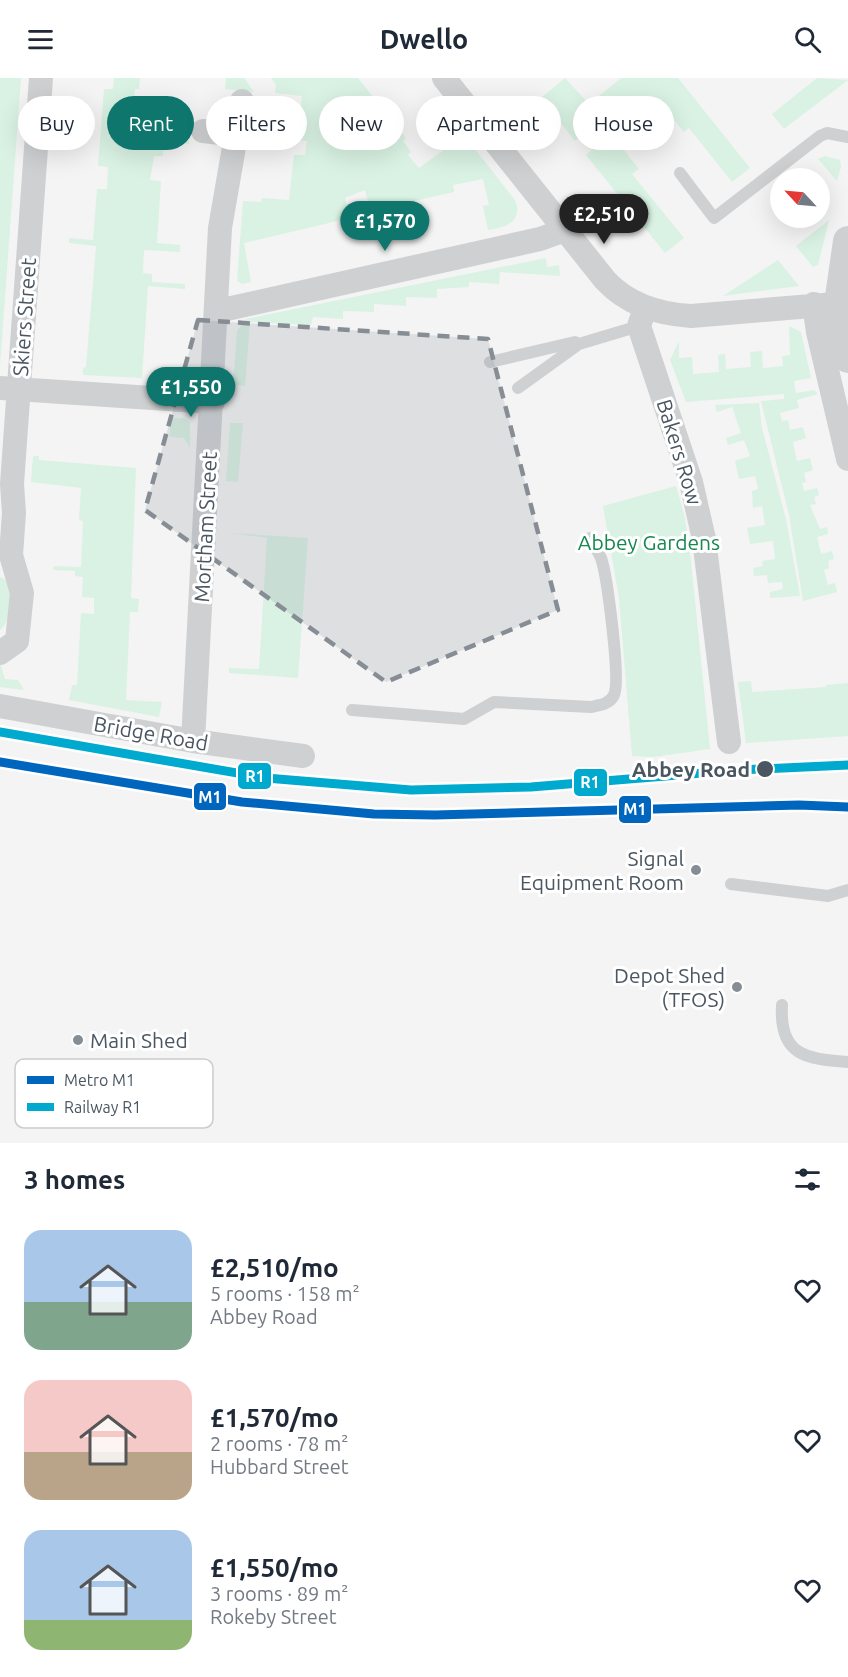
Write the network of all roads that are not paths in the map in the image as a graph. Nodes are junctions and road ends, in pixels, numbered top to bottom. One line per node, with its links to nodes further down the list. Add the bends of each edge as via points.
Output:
1 (41, 78): 17 (street, Skiers Street)
2 (444, 78): 8 (street)
3 (202, 130): 4 (street)
4 (206, 131)
5 (848, 137): 7 (lane, via 827,133 820,136 714,218)
6 (234, 150): 11 (street, Mortham Street, via 221,213)
7 (680, 173)
8 (564, 230): 11 (street, via 540,239); 12 (street)
9 (848, 241): 10 (street)
10 (834, 304): 12 (street); 14 (street); 19 (street, via 818,332)
11 (218, 311): 18 (street, Mortham Street)
12 (642, 317): 13 (lane); 25 (street, Bakers Row, via 692,482 704,539)
13 (579, 344): 15 (lane); 16 (lane)
14 (848, 358)
15 (490, 362)
16 (518, 388)
17 (9, 389): 18 (street); 21 (street, Skiers Street, via 14,513 11,555 22,593 17,641)
18 (213, 402): 24 (street, Mortham Street)
19 (848, 459)
20 (590, 538): 23 (lane, via 601,558 616,674 614,696 604,705 494,702 464,719)
21 (0, 653)
22 (0, 706): 24 (street, Bridge Road)
23 (352, 710)
24 (193, 741): 26 (street, Bridge Road)
25 (729, 742)
26 (303, 756)
27 (731, 884): 28 (lane, via 828,896)
28 (848, 890)
29 (782, 1005): 30 (lane, via 782,1033 788,1044 814,1058)
30 (848, 1062)

